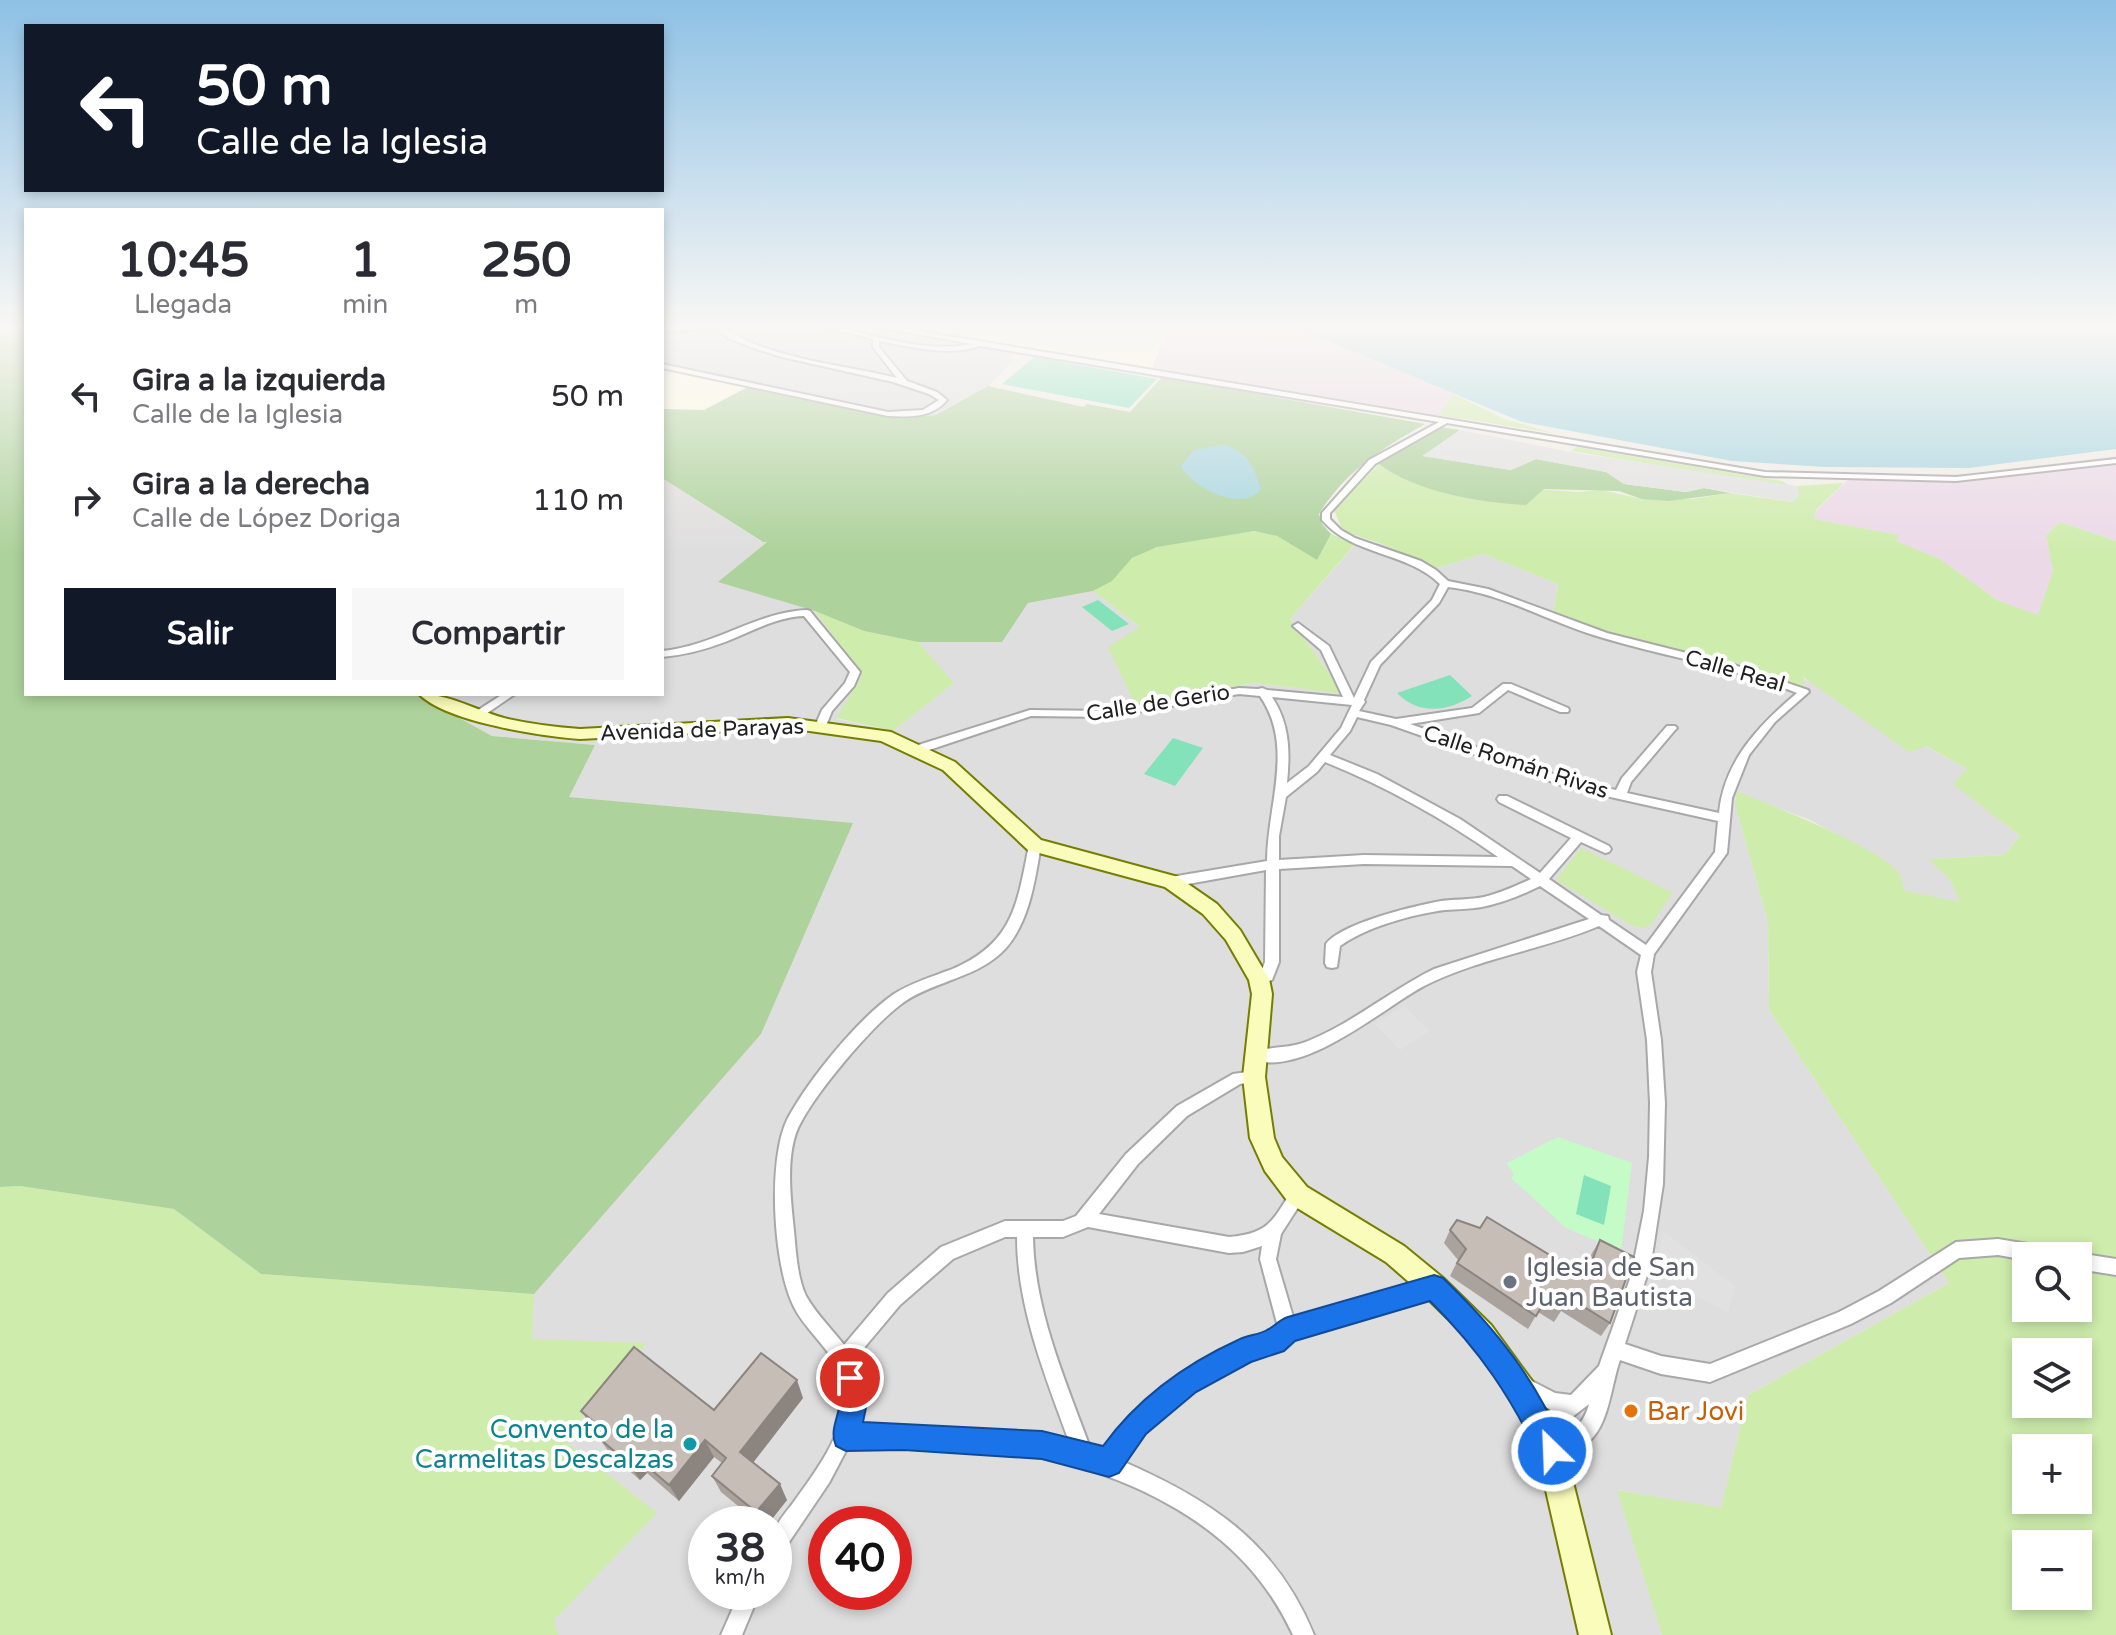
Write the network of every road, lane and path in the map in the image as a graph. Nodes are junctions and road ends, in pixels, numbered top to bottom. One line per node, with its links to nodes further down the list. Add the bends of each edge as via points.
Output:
1 (828, 401): 2 (street, via 888,414 917,414)
2 (942, 401)
3 (1334, 401): 4 (street)
4 (1448, 420): 5 (street, via 1718,468 1816,478 1956,479); 6 (street, via 1372,462 1326,513 1342,536 1383,548 1433,572)
5 (2116, 461)
6 (1445, 584): 12 (street, via 1436,601 1375,664); 23 (street, Calle Real, via 1479,588 1603,635 1732,666 1804,692 1771,720 1744,754 1729,783)
7 (1298, 626): 12 (street, via 1325,648)
8 (664, 654): 16 (street, via 710,646 790,614 807,613 855,672)
9 (1262, 691): 12 (street, Calle de Gerio); 18 (street, Calle de Gerio, via 1108,714 1030,713); 20 (street, Calle de Gerio, via 1281,718)
10 (431, 696): 14 (street, Avenida de Parayas)
11 (507, 696): 14 (street)
12 (1355, 706): 15 (street, Calle Román Rivas); 19 (street)
13 (1564, 710): 15 (street, via 1507,686 1475,711)
14 (476, 716): 16 (street, Avenida de Parayas, via 521,729 580,734)
15 (1394, 722): 21 (street, Calle Román Rivas, via 1574,785)
16 (821, 726): 18 (street, Avenida de Parayas, via 885,736)
17 (1671, 728): 21 (street)
18 (916, 750): 25 (street, Avenida de Parayas, via 949,766)
19 (1324, 757): 20 (street); 27 (street, via 1417,800)
20 (1280, 795): 28 (street)
21 (1620, 795): 23 (street, Calle Román Rivas)
22 (1503, 799): 24 (street)
23 (1724, 818): 32 (street, Calle Real, via 1721,853)
24 (1579, 837): 26 (street); 29 (street)
25 (1035, 845): 30 (street, Avenida de Parayas); 47 (street, via 1018,913 1004,941 967,967 899,997 885,1009 839,1060 788,1134 784,1179 791,1278 811,1319)
26 (1605, 849)
27 (1512, 862): 28 (street, via 1400,857); 29 (street)
28 (1273, 865): 30 (street); 34 (street, via 1272,962 1267,976)
29 (1541, 880): 31 (street); 33 (street, via 1496,899 1421,910 1360,928 1333,944)
30 (1171, 882): 34 (street, Avenida de Parayas, via 1210,909)
31 (1603, 919): 32 (street); 35 (street, via 1439,973 1297,1054)
32 (1648, 953): 46 (street, via 1644,972 1658,1092 1655,1169 1642,1264)
33 (1332, 963)
34 (1259, 979): 35 (street, Avenida de Parayas)
35 (1258, 1056): 36 (street, Avenida de Parayas)
36 (1254, 1077): 37 (street, Avenida de Parayas, via 1262,1138 1273,1164); 38 (street, via 1238,1078 1182,1111 1117,1176)
37 (1298, 1195): 40 (street); 44 (street, Avenida de Parayas, via 1395,1254)
38 (1086, 1219): 39 (street, via 1063,1229); 40 (street, via 1229,1245 1260,1242)
39 (1025, 1229): 47 (street, via 988,1233 947,1253 894,1299); 53 (street, via 1023,1247 1045,1341)
40 (1273, 1234): 45 (street, via 1268,1259)
41 (2012, 1249): 46 (street, via 1956,1250 1845,1318 1710,1373 1661,1365)
42 (2092, 1263): 43 (street)
43 (2116, 1267)
44 (1434, 1287): 45 (street); 49 (street, Avenida de Parayas, via 1482,1334)
45 (1288, 1330): 54 (street, via 1275,1342 1246,1350 1186,1383 1136,1424)
46 (1614, 1349): 48 (street)
47 (844, 1358): 51 (street, via 855,1398)
48 (1605, 1373): 50 (street); 52 (street, via 1589,1431 1576,1442)
49 (1514, 1380): 50 (street, via 1553,1402); 52 (street, Avenida de Parayas)
50 (1571, 1404): 52 (street, via 1555,1419)
51 (846, 1436): 53 (street, via 971,1439 1042,1445); 55 (street)
52 (1550, 1445): 59 (street, Avenida de Parayas)
53 (1083, 1455): 54 (street)
54 (1109, 1462): 58 (street, via 1160,1485 1240,1538 1268,1570)
55 (792, 1519)
56 (742, 1610): 57 (street)
57 (731, 1635)
58 (1304, 1635)
59 (1595, 1635)

